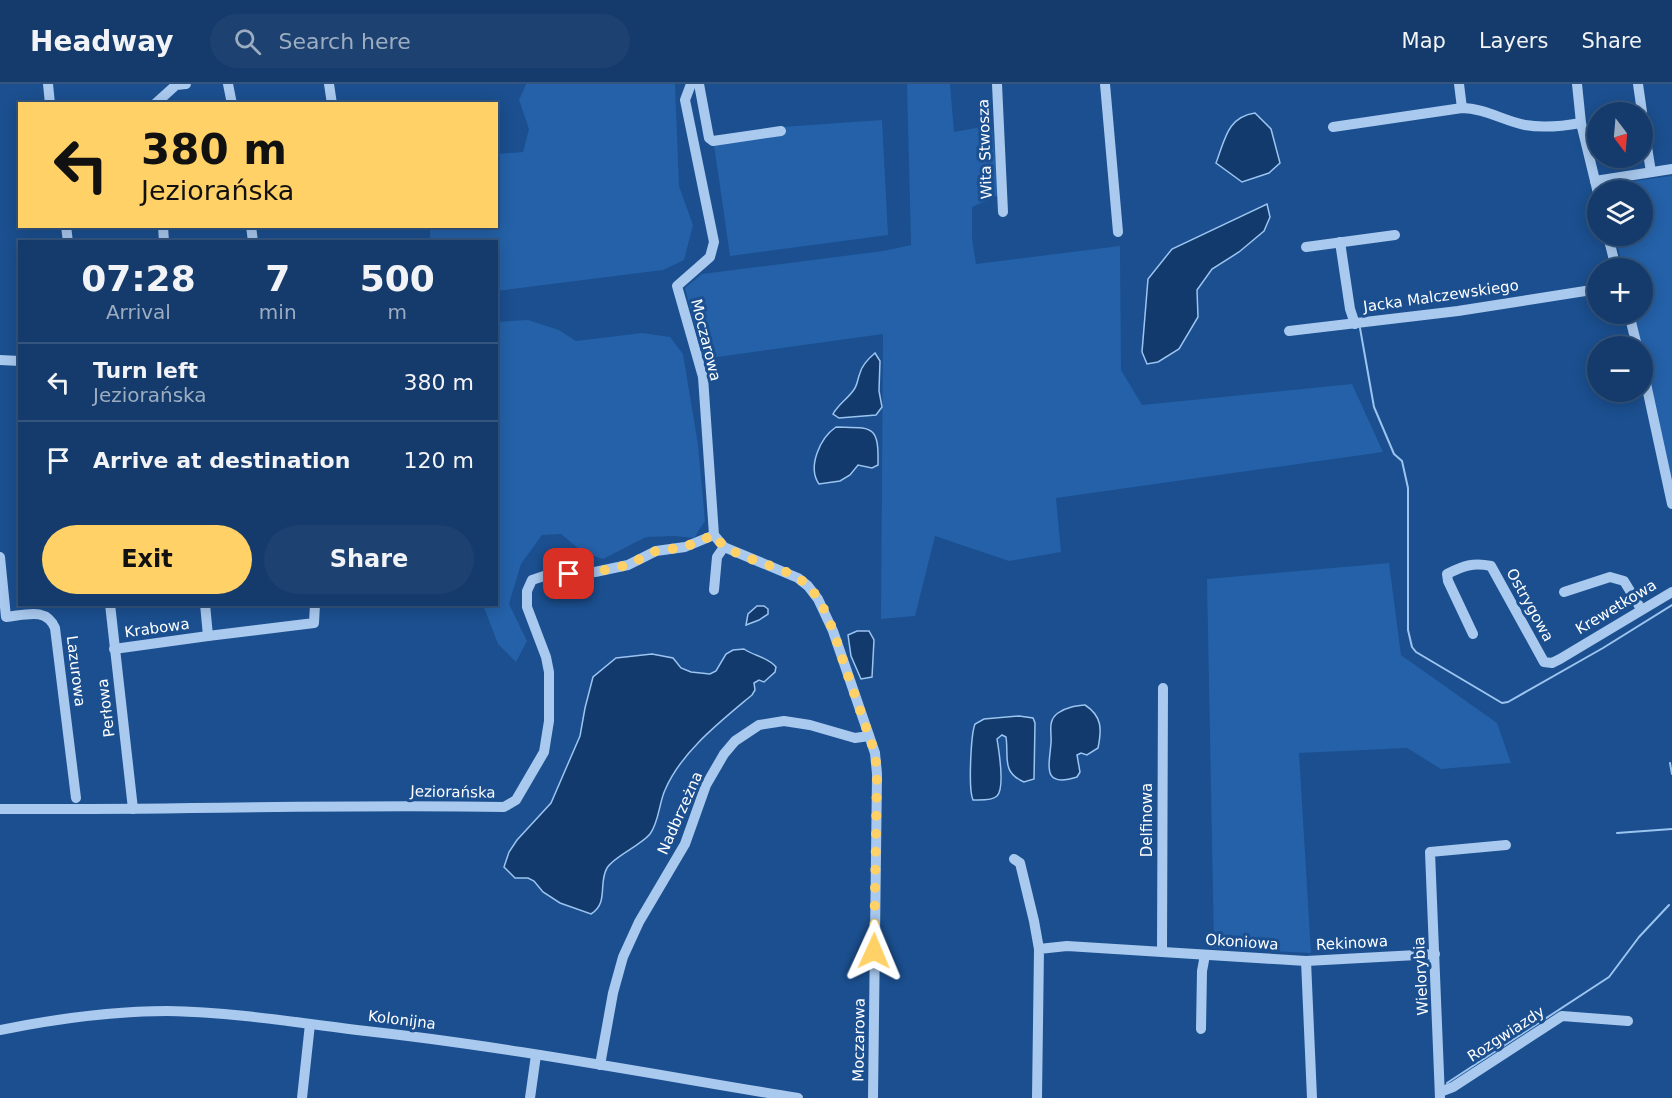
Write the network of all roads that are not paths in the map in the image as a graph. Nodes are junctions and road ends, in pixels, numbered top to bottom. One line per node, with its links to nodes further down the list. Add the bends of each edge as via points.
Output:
1 (48, 84): 12 (street)
2 (186, 84): 13 (street, via 176,86)
3 (228, 84): 14 (street)
4 (330, 84): 15 (street)
5 (691, 84): 38 (street, Moczarowa, via 685,100 714,242 710,257 677,286 703,377)
6 (699, 84): 20 (street, via 709,138 713,141)
7 (997, 84): 26 (street, Wita Stwosza)
8 (1105, 84): 27 (street)
9 (1459, 84): 17 (street)
10 (1577, 84): 18 (street)
11 (1638, 84): 16 (street)
12 (50, 102)
13 (157, 102)
14 (232, 102)
15 (332, 102)
16 (1640, 102)
17 (1462, 108): 18 (street, via 1526,125); 19 (street)
18 (1581, 123): 24 (street)
19 (1333, 127)
20 (781, 130)
21 (1650, 168): 23 (street)
22 (1672, 169): 23 (street)
23 (1651, 172): 25 (street)
24 (1595, 180)
25 (1601, 180)
26 (1003, 212)
27 (1118, 231)
28 (1395, 235): 29 (street)
29 (1340, 242): 30 (street); 32 (street)
30 (1306, 247)
31 (1587, 291): 32 (street, Jacka Malczewskiego)
32 (1355, 324): 33 (street, Jacka Malczewskiego)
33 (1289, 331)
34 (0, 360): 35 (street)
35 (18, 361)
36 (1650, 402): 37 (street)
37 (1672, 504)
38 (714, 535): 39 (street, Moczarowa); 56 (street, Jeziorańska, via 685,547 656,551 628,565 595,572 546,574 532,580 527,607 549,672 549,721 544,752 516,800 504,807)
39 (724, 547): 41 (street, via 717,557); 53 (street, Moczarowa, via 798,578 818,599)
40 (0, 557): 54 (street, Lazurowa, via 6,617 41,614 51,619 55,628)
41 (714, 590)
42 (1564, 592): 47 (street, via 1611,577 1624,581)
43 (1672, 592): 47 (street, Krewetkowa)
44 (110, 606): 50 (street, Perłowa)
45 (205, 606): 49 (street, Krabowa)
46 (315, 606): 49 (street, via 314,623)
47 (1641, 609): 51 (street, Krewetkowa, via 1560,659)
48 (1473, 633): 51 (street, Ostrygowa, via 1447,574 1478,563 1491,566)
49 (208, 636): 50 (street, Krabowa)
50 (114, 649): 56 (street, Perłowa)
51 (1544, 662)
52 (1163, 688): 60 (street, Delfinowa)
53 (869, 736): 69 (street, Nadbrzeżna, via 855,738 810,724 784,721 759,725 724,754 706,785 686,844 639,922 623,957); 75 (street, Moczarowa, via 877,774)
54 (76, 798)
55 (0, 809): 56 (street, Jeziorańska)
56 (133, 809)
57 (1506, 845): 61 (street, Wielorybia, via 1430,852)
58 (1014, 859): 59 (street, via 1020,864)
59 (1039, 949): 60 (street, Okoniowa, via 1067,946); 76 (street)
60 (1162, 951): 62 (street, Okoniowa)
61 (1435, 954): 63 (street, Rekinowa); 71 (street, Wielorybia)
62 (1205, 955): 63 (street, Okoniowa); 66 (street)
63 (1306, 961): 77 (street)
64 (1628, 1021): 71 (street, Rozgwiazdy, via 1562,1016)
65 (310, 1024): 67 (street, Kolonijna, via 207,1013 149,1012 65,1018); 68 (street, Kolonijna); 72 (street)
66 (1201, 1029)
67 (0, 1030)
68 (536, 1055): 69 (street, Kolonijna); 73 (street)
69 (600, 1065): 70 (street, Kolonijna)
70 (761, 1095): 74 (street, Kolonijna)
71 (1440, 1095)
72 (302, 1098)
73 (530, 1098)
74 (798, 1098)
75 (873, 1098)
76 (1037, 1098)
77 (1311, 1098)

